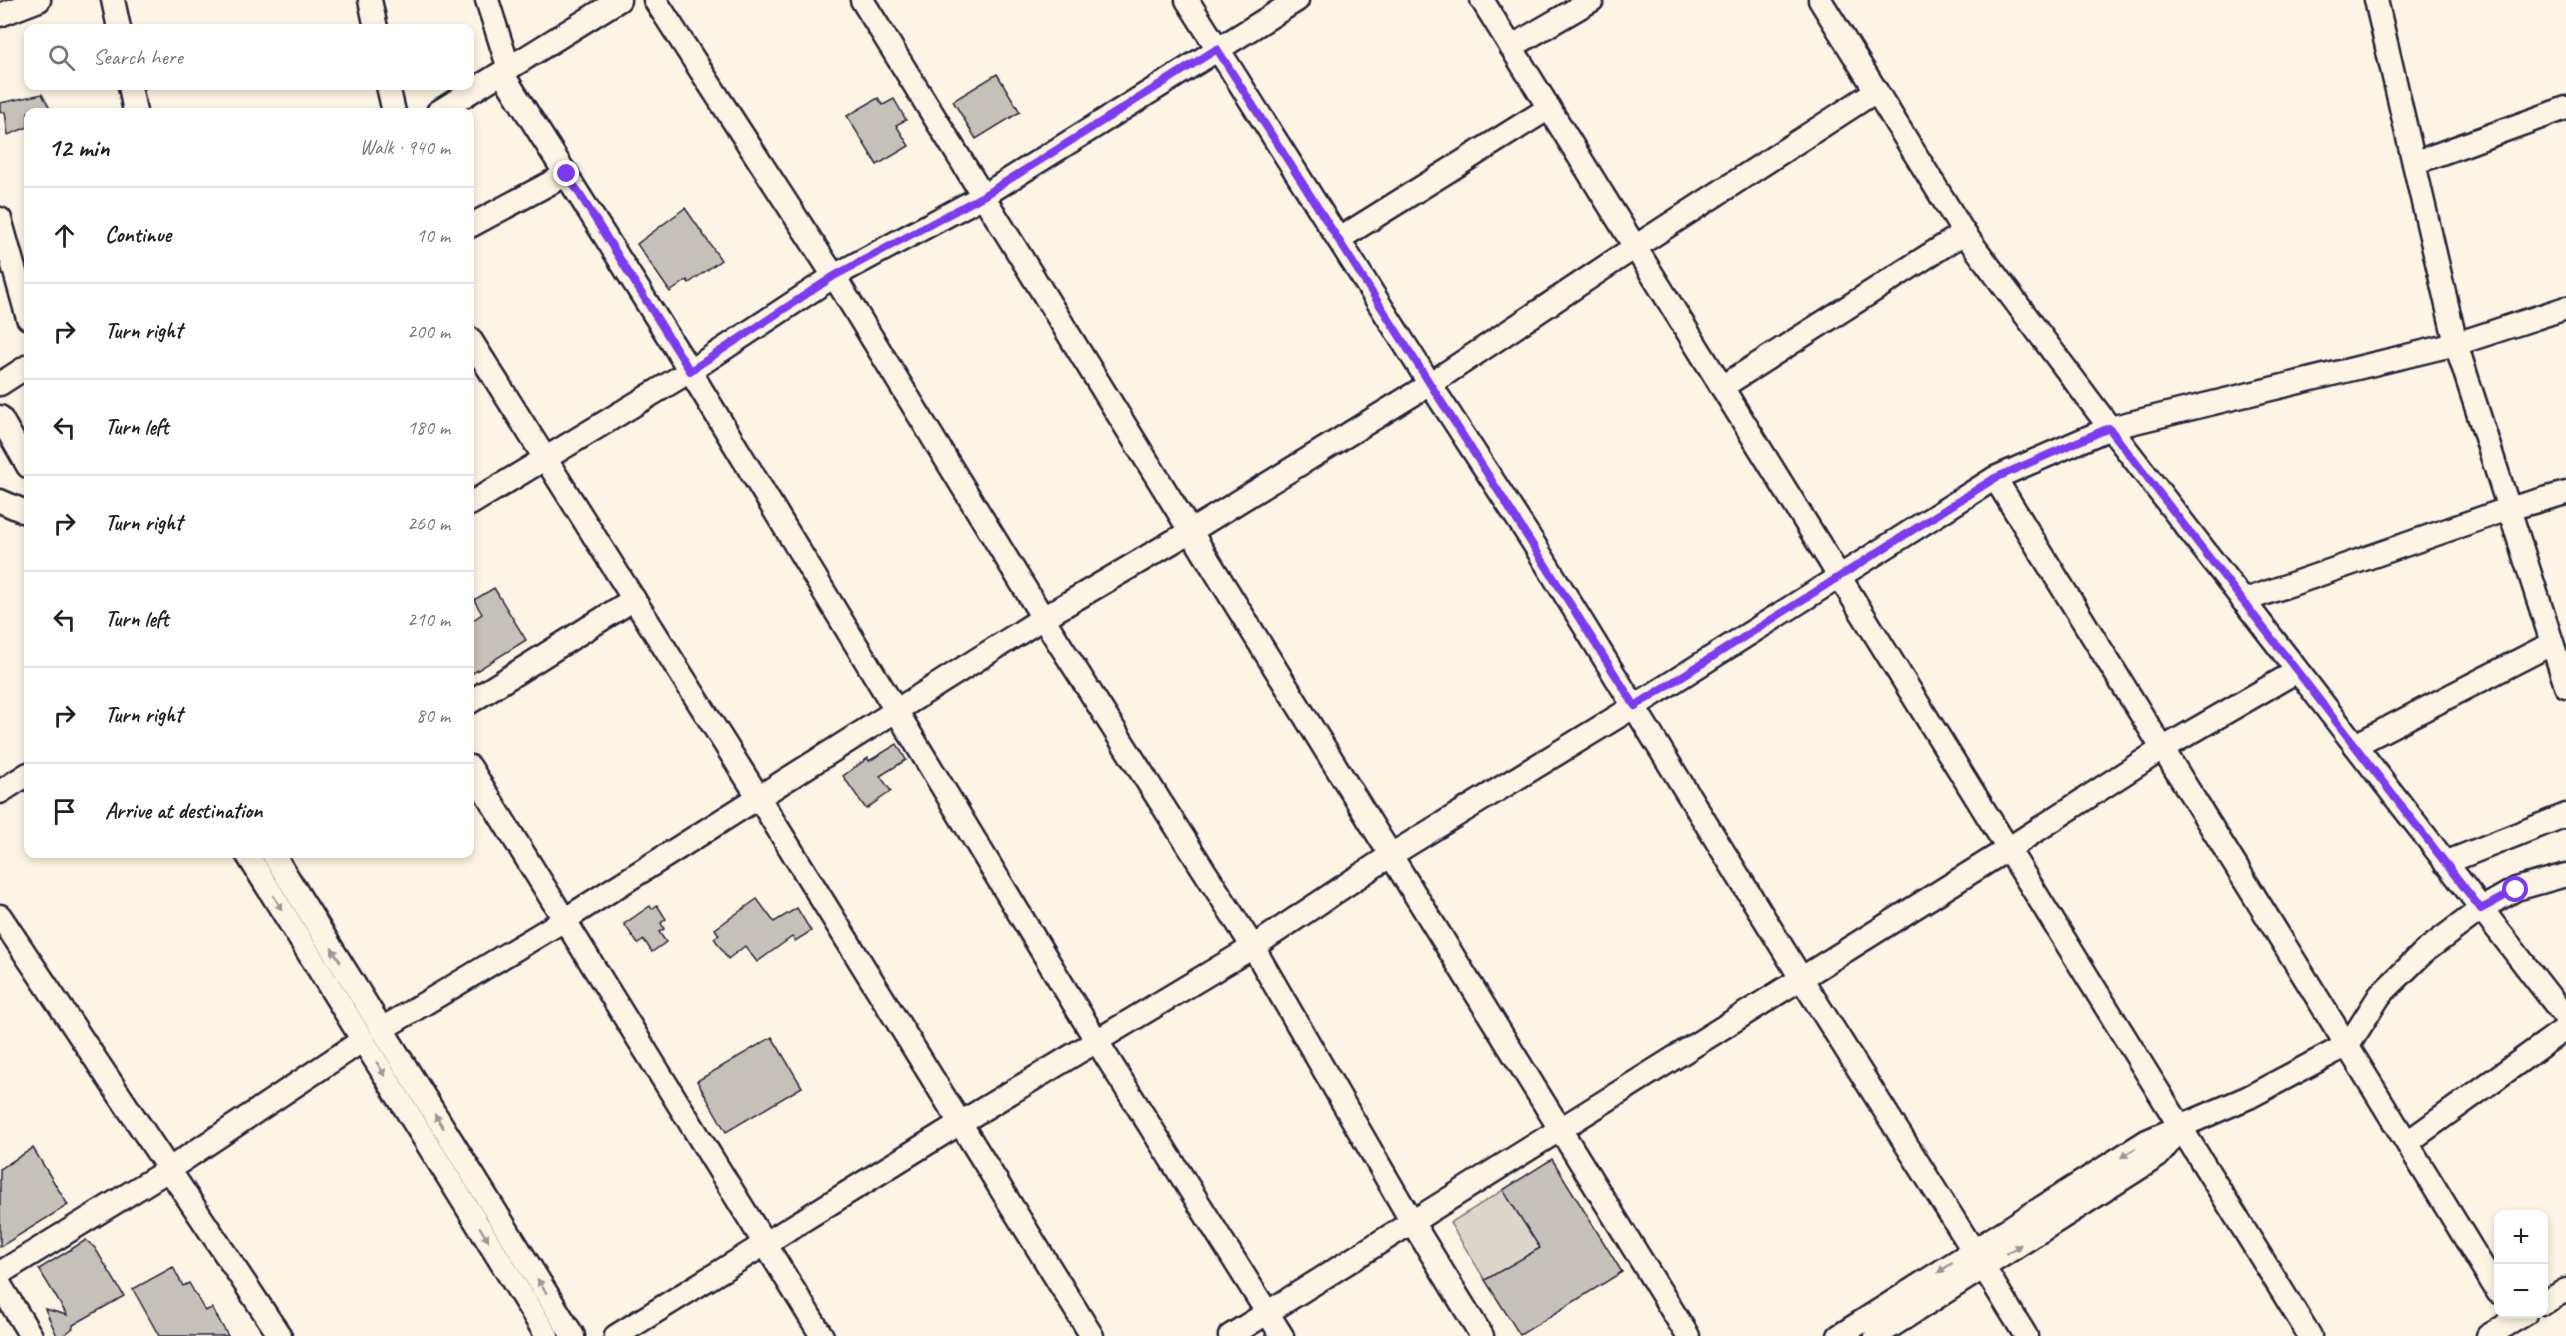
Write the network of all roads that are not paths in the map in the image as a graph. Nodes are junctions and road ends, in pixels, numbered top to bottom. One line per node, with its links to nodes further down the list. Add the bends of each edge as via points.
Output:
1 (39, 0): 14 (street)
2 (113, 0): 15 (street)
3 (369, 0): 16 (street)
4 (487, 0): 19 (street)
5 (619, 0): 19 (street)
6 (655, 0): 38 (street)
7 (862, 0): 32 (street)
8 (1187, 0): 18 (street)
9 (1297, 0): 18 (street)
10 (1482, 0): 17 (street)
11 (1592, 0): 17 (street)
12 (1820, 0): 24 (street)
13 (2376, 0): 30 (street)
14 (0, 15)
15 (118, 24)
16 (375, 24)
17 (1511, 47): 28 (street)
18 (1217, 49): 32 (street); 36 (street)
19 (505, 71): 23 (street); 31 (street)
20 (131, 90): 25 (street)
21 (389, 90): 26 (street)
22 (474, 90): 27 (street)
23 (474, 90)
24 (1876, 91): 35 (street); 37 (street)
25 (134, 108)
26 (393, 108)
27 (445, 108)
28 (1549, 108): 36 (street); 37 (street)
29 (2566, 108): 30 (street)
30 (2414, 163): 41 (street)
31 (567, 174): 34 (street); 44 (street)
32 (983, 196): 38 (street); 58 (street)
33 (0, 219): 39 (street)
34 (474, 224)
35 (1964, 233): 47 (street); 49 (street)
36 (1339, 238): 46 (street)
37 (1635, 247): 46 (street); 47 (street)
38 (834, 276): 44 (street); 62 (street)
39 (24, 304)
40 (2566, 308): 41 (street)
41 (2456, 344): 49 (street); 56 (street)
42 (474, 345): 51 (street)
43 (24, 369): 45 (street)
44 (690, 371): 51 (street); 68 (street)
45 (0, 384)
46 (1430, 384): 58 (street); 67 (street)
47 (1722, 387): 59 (street)
48 (0, 417): 50 (street)
49 (2109, 428): 52 (street); 61 (street)
50 (24, 459)
51 (545, 459): 55 (street); 60 (street)
52 (1995, 478): 59 (street); 70 (street)
53 (2566, 493): 56 (street)
54 (0, 501): 57 (street)
55 (474, 502)
56 (2508, 509): 61 (street); 63 (street)
57 (24, 511)
58 (1191, 531): 62 (street); 77 (street)
59 (1840, 577): 67 (street); 76 (street)
60 (634, 599): 66 (street); 74 (street)
61 (2243, 601): 64 (street)
62 (1043, 618): 68 (street); 85 (street)
63 (2551, 644): 65 (street); 69 (street)
64 (2297, 670): 69 (street); 70 (street)
65 (2566, 686)
66 (474, 699)
67 (1635, 706): 77 (street); 86 (street)
68 (896, 712): 74 (street); 90 (street)
69 (2355, 745): 80 (street)
70 (2162, 748): 76 (street); 91 (street)
71 (474, 774): 84 (street)
72 (24, 777): 73 (street)
73 (0, 792)
74 (759, 798): 84 (street); 92 (street)
75 (2566, 815): 80 (street)
76 (2008, 849): 86 (street); 93 (street)
77 (1391, 855): 85 (street); 94 (street)
78 (250, 858): 89 (street, one-way to 89)
79 (275, 858): 89 (street, one-way to 79)
80 (2445, 863): 82 (street)
81 (2566, 875): 82 (street, via 2516,890)
82 (2481, 909): 87 (street); 91 (street, via 2424,952 2380,995)
83 (0, 916): 96 (street)
84 (564, 920): 89 (street); 98 (street)
85 (1253, 947): 90 (street); 97 (street)
86 (1802, 978): 94 (street); 99 (street)
87 (2566, 1018)
88 (2566, 1028): 95 (street)
89 (372, 1034): 96 (street); 109 (street, one-way to 109); 110 (street, one-way to 89)
90 (1096, 1040): 92 (street); 105 (street)
91 (2349, 1044): 93 (street, via 2249,1097); 95 (street)
92 (960, 1123): 98 (street); 113 (street)
93 (2181, 1127): 99 (street, via 2146,1141); 121 (street)
94 (1561, 1129): 97 (street); 117 (street)
95 (2408, 1142): 101 (street)
96 (168, 1170): 100 (street); 108 (street)
97 (1412, 1222): 105 (street); 116 (street)
98 (765, 1244): 111 (street); 112 (street)
99 (1979, 1259): 118 (street, one-way to 118); 119 (street); 120 (street)
100 (0, 1273)
101 (2494, 1284)
102 (0, 1285): 107 (street)
103 (2566, 1290): 104 (street)
104 (2548, 1301)
105 (1268, 1313): 114 (street); 115 (street)
106 (2513, 1318): 122 (street)
107 (31, 1336)
108 (280, 1336)
109 (547, 1336)
110 (573, 1336)
111 (616, 1336)
112 (822, 1336)
113 (1092, 1336)
114 (1230, 1336)
115 (1282, 1336)
116 (1482, 1336)
117 (1688, 1336)
118 (1839, 1336)
119 (1876, 1336)
120 (2026, 1336)
121 (2310, 1336)
122 (2488, 1336)

